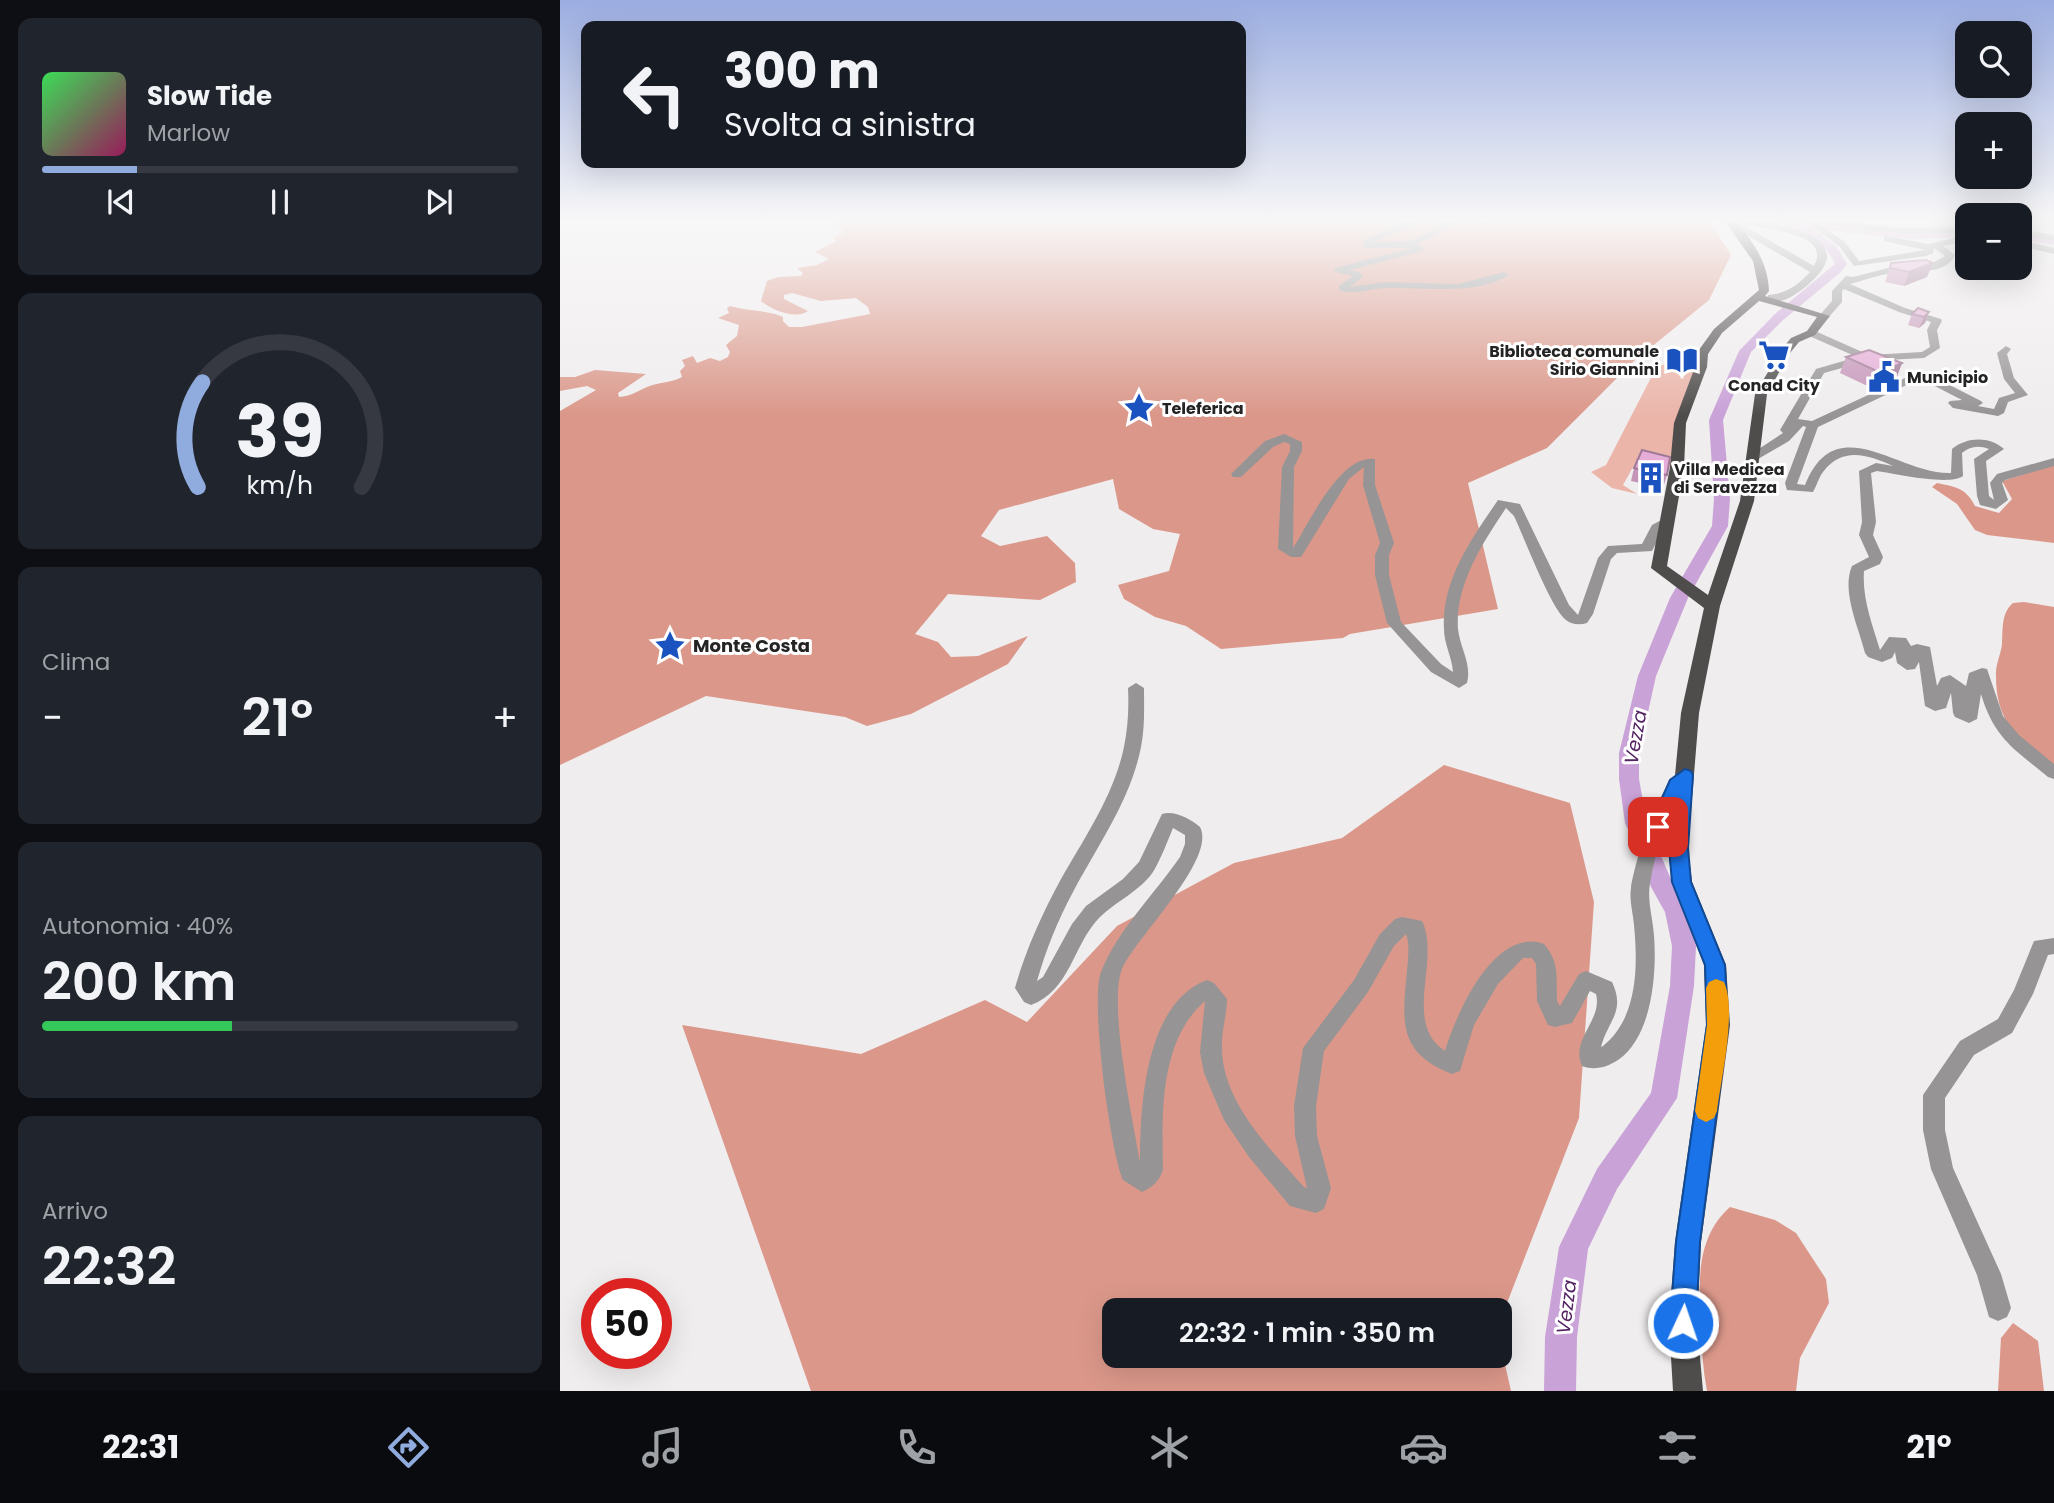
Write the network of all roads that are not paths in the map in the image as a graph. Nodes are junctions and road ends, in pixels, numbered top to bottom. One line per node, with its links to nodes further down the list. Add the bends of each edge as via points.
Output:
1 (1346, 285): 2 (street, via 1342,288)
2 (1400, 285)
3 (1425, 285): 4 (street)
4 (1466, 285)
5 (1766, 285): 9 (main road)
6 (1798, 285): 9 (street, via 1781,298)
7 (1845, 285): 10 (street)
8 (1848, 285): 13 (street, via 1937,321 1932,330 1936,343 1930,353)
9 (1768, 297): 10 (main road); 21 (main road, via 1718,331 1702,354 1680,423)
10 (1824, 316): 11 (main road)
11 (1811, 333): 13 (street); 17 (main road, via 1790,346 1761,394)
12 (2006, 349): 15 (street, via 2002,353 2009,379 2022,395 2003,400 1998,413 1957,406 1954,403 1977,403 1929,377 1906,376)
13 (1867, 358): 14 (street); 16 (street, via 1820,371)
14 (1889, 368)
15 (1813, 425): 16 (street, via 1800,422); 20 (street, via 1791,486 1809,489 1827,460 1852,449)
16 (1785, 438): 17 (street)
17 (1754, 456): 22 (main road, via 1739,532)
18 (2054, 462): 20 (street, via 2001,477 1996,483 2002,500 1996,505 1985,502 1980,459 1997,451 1995,446 1961,447 1956,452 1957,476)
19 (1237, 474): 21 (street, via 1269,444 1284,438 1296,442 1288,467 1285,549 1296,554 1344,477 1371,462 1368,485 1387,543 1382,575 1394,623 1436,668 1459,683 1463,675 1451,631 1453,599 1475,546 1503,503 1521,516 1562,604 1575,620 1586,614 1605,558 1613,549 1647,548 1657,528)
20 (1919, 474): 24 (street, via 1876,467 1865,471 1866,535 1876,557 1857,569 1855,583 1872,653 1882,657 1894,640 1901,641 1903,663 1910,665 1917,649 1925,651 1931,702 1940,704 1950,680 1958,686 1961,713 1969,717 1974,677 1983,673 1996,718 2013,739)
21 (1667, 521): 22 (main road, via 1659,568)
22 (1705, 601): 25 (main road)
23 (1136, 688): 25 (street, via 1128,771 1052,913 1025,988 1031,996 1050,983 1093,912 1146,867 1168,819 1194,832 1188,860 1128,943 1107,986 1112,1063 1124,1135 1131,1172 1142,1180 1152,1170 1151,1113 1160,1057 1182,1013 1196,993 1207,989 1217,999 1211,1049 1223,1092 1262,1156 1289,1188 1298,1198 1317,1201 1319,1188 1306,1136 1305,1106 1314,1048 1402,925 1415,927 1418,938 1416,1022 1433,1055 1452,1064 1464,1022 1492,978 1519,950 1537,950 1546,961 1547,1001 1555,1018 1565,1016 1586,980 1605,988 1611,1002 1593,1035 1590,1059 1600,1060 1618,1047 1636,1019 1644,986 1639,898 1648,849 1676,784)
24 (2054, 773)
25 (1685, 775): 28 (main road, via 1678,848 1682,882 1715,965 1718,1025 1688,1242 1683,1323)
26 (2054, 946): 27 (street, via 2041,947 2005,1026 1967,1048 1934,1095 1934,1130 1942,1170 1989,1274)
27 (1998, 1308)
28 (1688, 1391)

